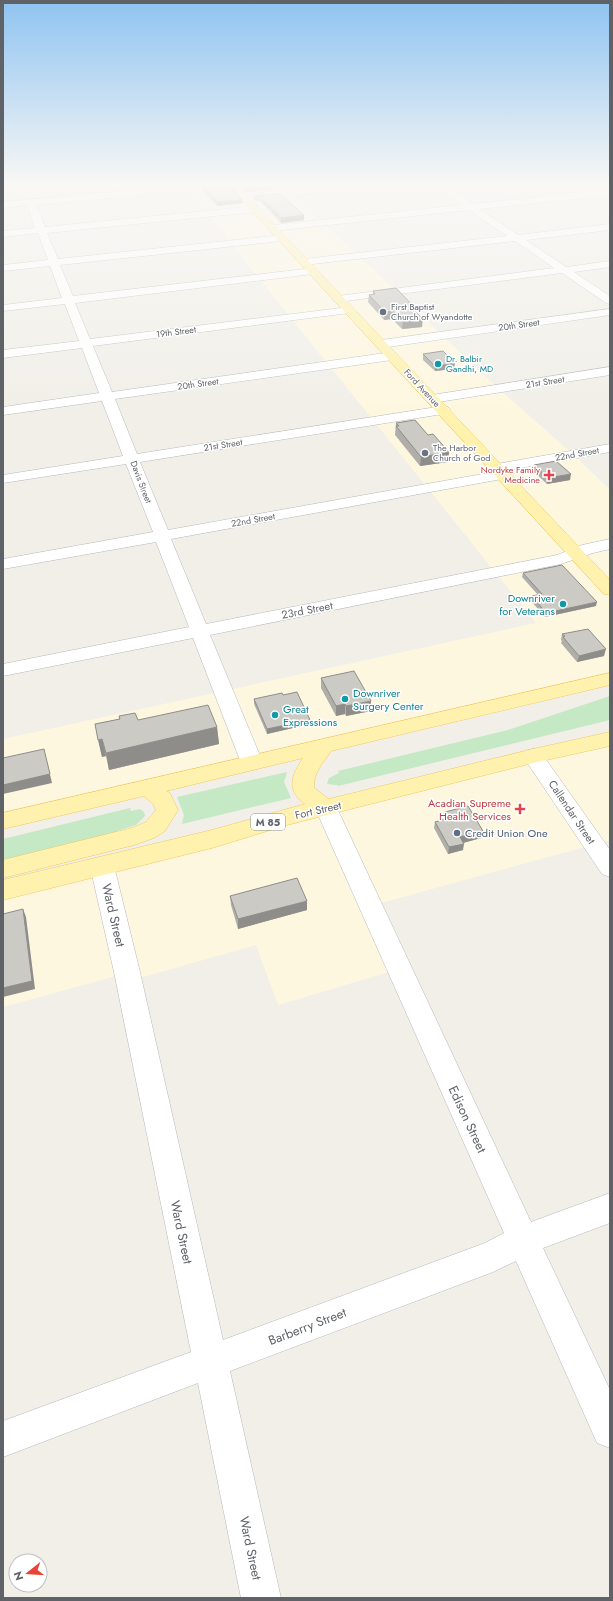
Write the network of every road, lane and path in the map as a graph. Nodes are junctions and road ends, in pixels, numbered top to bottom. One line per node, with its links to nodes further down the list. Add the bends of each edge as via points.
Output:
1 (75, 261): 5 (street)
2 (315, 261): 4 (street)
3 (551, 261): 8 (street)
4 (304, 262): 9 (main road, Ford Avenue)
5 (54, 263): 7 (street); 11 (street, Davis Street)
6 (610, 264): 8 (street)
7 (3, 268)
8 (564, 270): 10 (street); 12 (street)
9 (313, 271): 10 (main road, Ford Avenue); 11 (street)
10 (338, 299): 14 (main road, Ford Avenue)
11 (69, 300): 13 (street); 16 (street, Davis Street)
12 (610, 301)
13 (3, 308)
14 (349, 310): 16 (street, 19th Street); 17 (main road, Ford Avenue)
15 (610, 312): 17 (street, 20th Street)
16 (86, 344): 18 (street, 19th Street); 21 (street, Davis Street)
17 (381, 344): 19 (main road, Ford Avenue)
18 (3, 354)
19 (392, 356): 21 (street, 20th Street); 22 (main road, Ford Avenue)
20 (610, 371): 22 (street, 21st Street)
21 (108, 397): 24 (street, 20th Street); 26 (street, Davis Street)
22 (432, 399): 23 (main road, Ford Avenue)
23 (443, 410): 26 (street, 21st Street); 27 (main road, Ford Avenue)
24 (3, 411)
25 (610, 448): 27 (street, 22nd Street)
26 (132, 458): 28 (street, 21st Street); 29 (street, Davis Street)
27 (499, 472): 29 (street, 22nd Street); 31 (main road, Ford Avenue)
28 (3, 479)
29 (162, 535): 32 (street, 22nd Street); 34 (street, Davis Street)
30 (610, 544): 31 (street, 23rd Street)
31 (576, 553): 33 (main road, Ford Avenue); 34 (street, 23rd Street, via 561,559 504,571)
32 (3, 564)
33 (610, 590)
34 (200, 631): 35 (street, 23rd Street); 40 (street, Davis Street)
35 (3, 670)
36 (610, 679): 38 (main road)
37 (610, 739): 39 (main road, Fort Street / M 85)
38 (324, 746): 40 (main road); 42 (main road, via 302,783 307,794)
39 (533, 756): 42 (main road, Fort Street / M 85); 45 (street, Callendar Street)
40 (252, 763): 41 (main road)
41 (148, 787): 43 (main road); 46 (main road, via 162,799 166,810 160,824 152,830)
42 (326, 808): 44 (main road, Fort Street / M 85); 49 (street, Edison Street)
43 (3, 821)
44 (102, 866): 47 (main road, Fort Street / M 85); 50 (street, Ward Street)
45 (610, 868)
46 (3, 869)
47 (3, 890)
48 (610, 1208): 49 (street, Barberry Street)
49 (524, 1240): 50 (street, Barberry Street, via 493,1256); 51 (street, Edison Street)
50 (210, 1362): 52 (street, Barberry Street); 53 (street, Ward Street)
51 (610, 1430)
52 (3, 1439)
53 (261, 1598)

